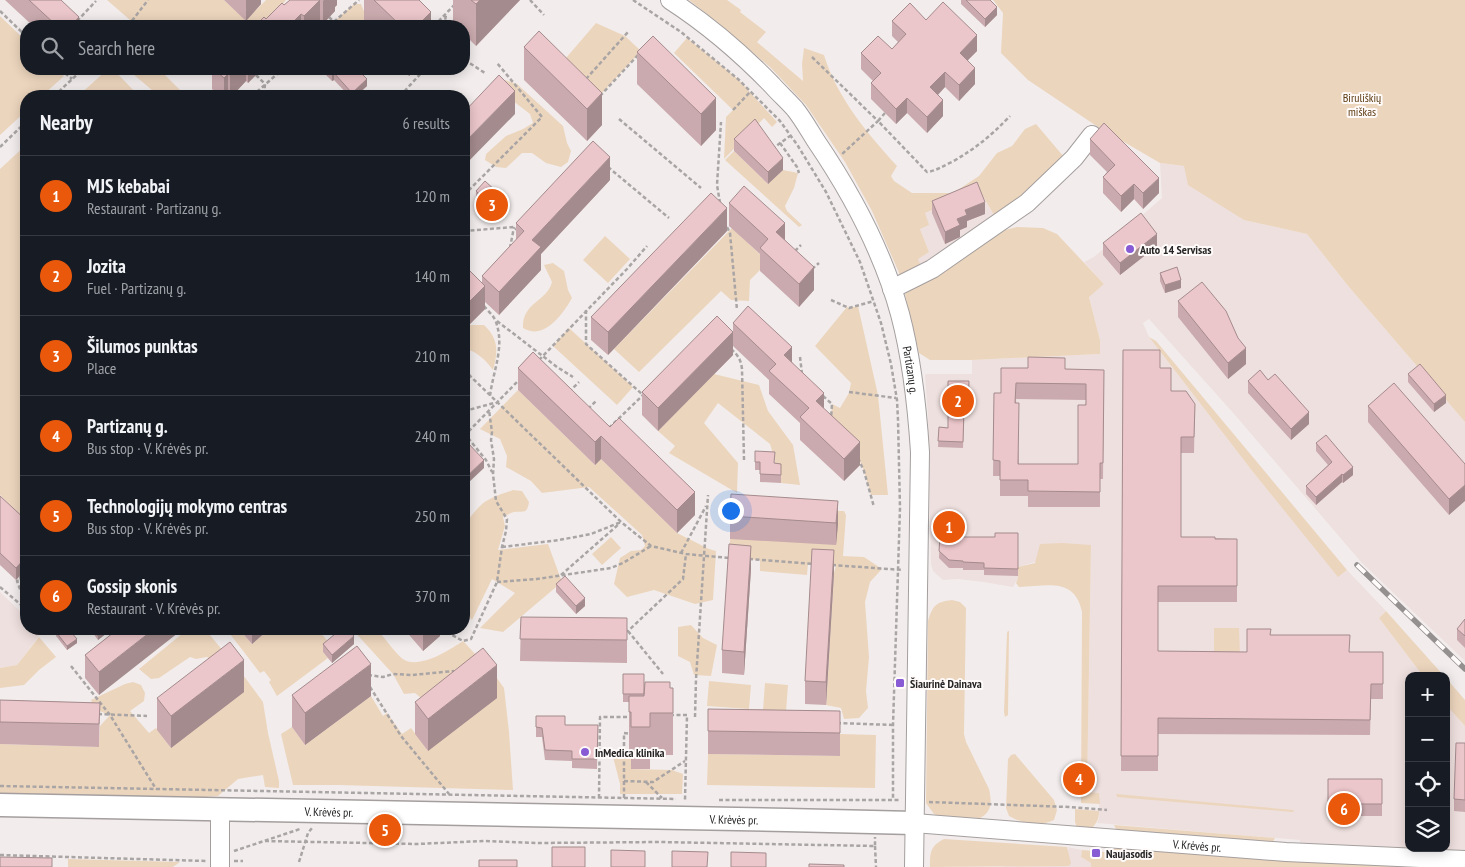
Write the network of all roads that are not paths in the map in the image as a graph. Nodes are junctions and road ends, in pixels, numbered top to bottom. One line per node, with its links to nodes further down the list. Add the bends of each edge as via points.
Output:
1 (670, 0): 3 (street, Partizanų g., via 756,68 795,109 852,197)
2 (1092, 136): 3 (street, via 1027,203 932,269)
3 (892, 289): 6 (street, Partizanų g., via 907,342 920,452)
4 (0, 805): 5 (main road, V. Krėvės pr.)
5 (220, 809): 6 (main road, V. Krėvės pr.); 7 (street)
6 (914, 823): 8 (street, V. Krėvės pr., via 1286,852); 9 (street, Partizanų g.)
7 (223, 860)
8 (1465, 860)
9 (914, 867)

